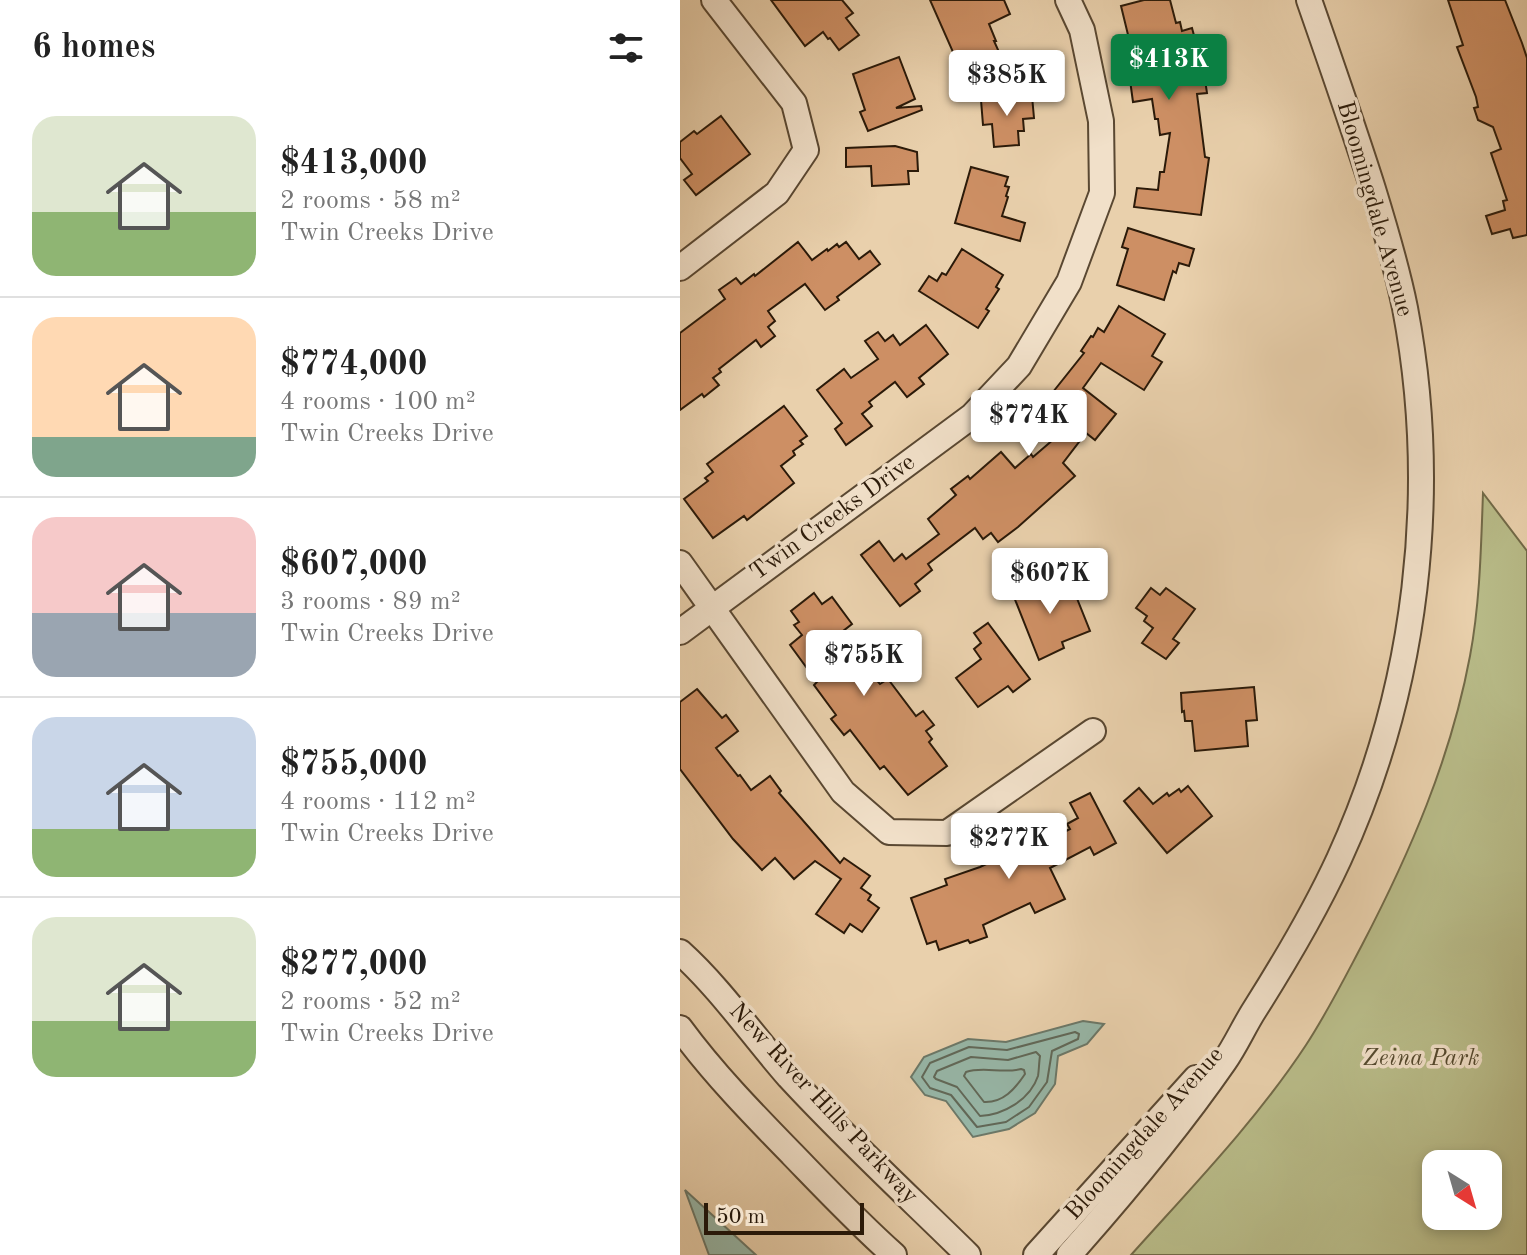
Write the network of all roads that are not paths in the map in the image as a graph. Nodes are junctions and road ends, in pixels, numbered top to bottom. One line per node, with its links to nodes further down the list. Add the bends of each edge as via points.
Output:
1 (714, 0): 4 (street, via 794,103 806,150 777,193)
2 (1068, 0): 6 (street, Twin Creeks Drive, via 1082,30 1101,121 1102,193 1069,282 1019,366 972,416)
3 (1309, 0): 10 (street, Bloomingdale Avenue, via 1379,210 1405,309 1419,424 1420,533 1406,646 1367,789 1319,901)
4 (680, 268)
5 (680, 563): 6 (street)
6 (711, 608): 7 (street, Twin Creeks Drive); 8 (street, via 843,792 889,832 947,833)
7 (680, 632)
8 (1093, 731)
9 (680, 952): 13 (street, New River Hills Parkway, via 816,1105)
10 (1253, 1012): 14 (street, Bloomingdale Avenue); 15 (street, Bloomingdale Avenue, via 1199,1097)
11 (680, 1028): 12 (street, via 773,1134)
12 (894, 1255)
13 (968, 1255)
14 (1036, 1255)
15 (1069, 1255)

